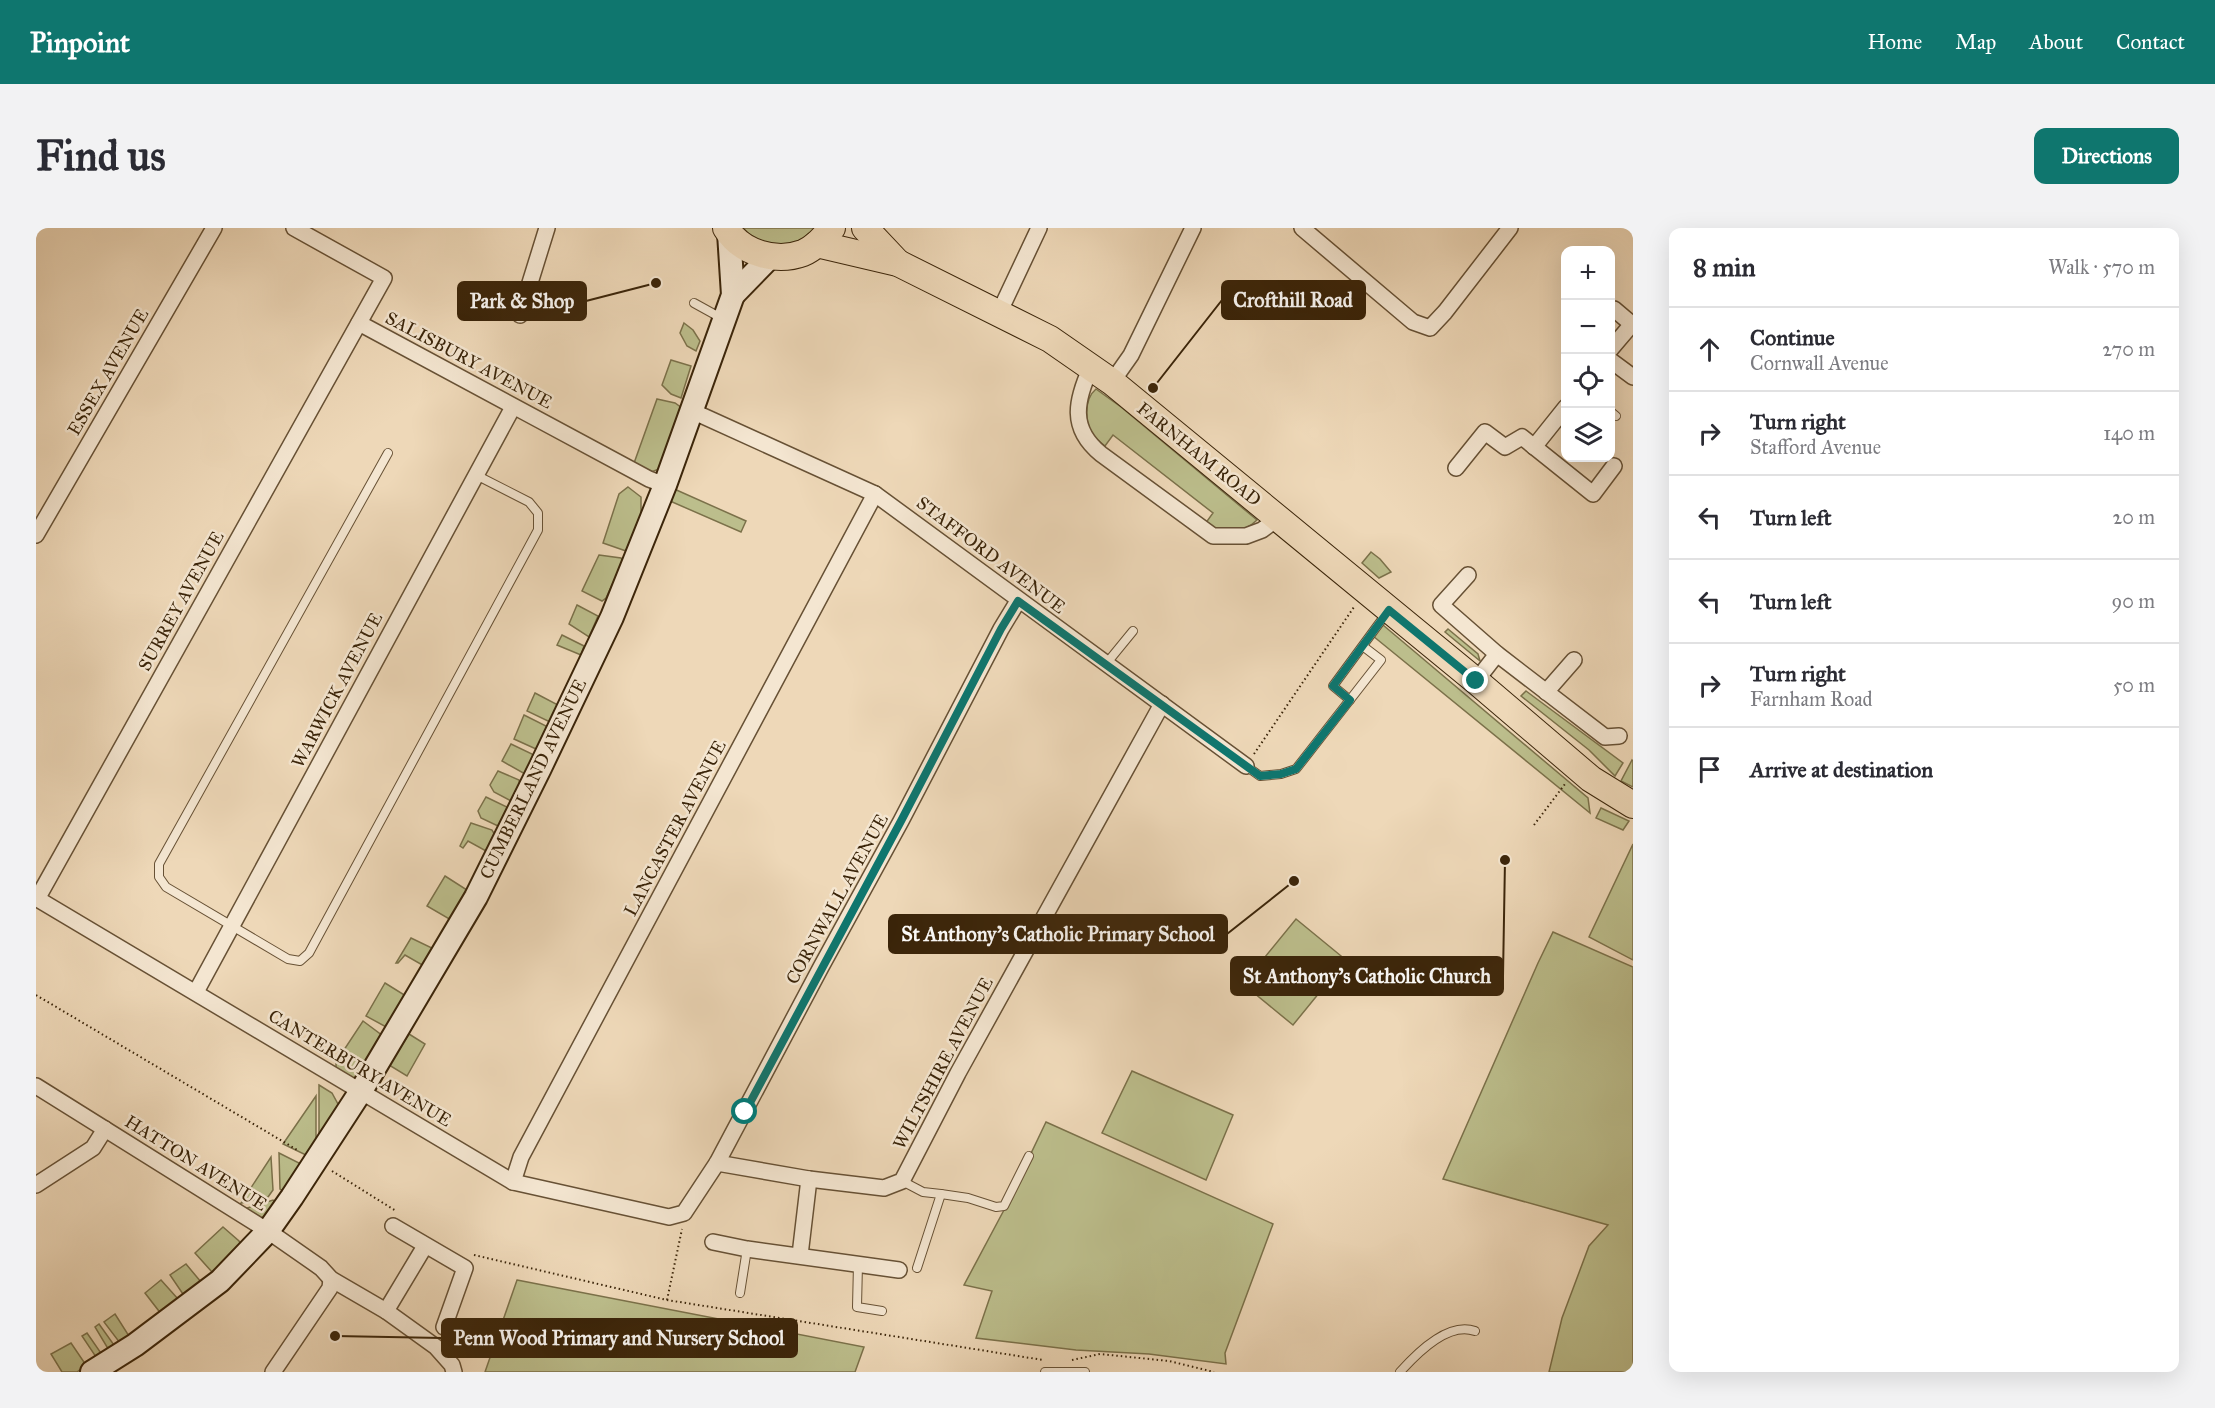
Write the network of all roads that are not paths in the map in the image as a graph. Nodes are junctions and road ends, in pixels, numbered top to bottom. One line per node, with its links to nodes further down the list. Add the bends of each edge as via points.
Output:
1 (214, 228): 36 (street, ESSEX AVENUE)
2 (294, 228): 19 (street, SALISBURY AVENUE, via 384,278)
3 (547, 228): 17 (street)
4 (865, 228): 12 (main road, FARNHAM ROAD)
5 (1039, 228): 16 (street)
6 (1193, 228): 23 (street, via 1131,355)
7 (1302, 228): 8 (street, via 1413,322 1430,328)
8 (1510, 228)
9 (728, 230): 11 (main road, FARNHAM ROAD, via 747,249); 13 (street, CUMBERLAND AVENUE)
10 (825, 236): 11 (main road, FARNHAM ROAD, via 803,253); 12 (main road, FARNHAM ROAD)
11 (770, 257): 13 (street, CUMBERLAND AVENUE)
12 (898, 263): 16 (main road, FARNHAM ROAD)
13 (733, 294): 18 (street, CUMBERLAND AVENUE)
14 (693, 303): 18 (lane)
15 (1615, 310): 20 (street)
16 (999, 313): 23 (main road, FARNHAM ROAD, via 1050,339)
17 (520, 315)
18 (724, 319): 27 (street, CUMBERLAND AVENUE)
19 (359, 323): 25 (street, SALISBURY AVENUE); 52 (street, SURREY AVENUE)
20 (1633, 324): 21 (street)
21 (1615, 345)
22 (1615, 363): 24 (street)
23 (1101, 374): 35 (main road, FARNHAM ROAD); 35 (street, via 1080,392 1079,420 1087,440 1101,454 1213,536 1246,536 1262,531)
24 (1633, 377)
25 (513, 407): 32 (street, WARWICK AVENUE); 33 (street, SALISBURY AVENUE)
26 (1565, 408): 28 (street)
27 (692, 411): 33 (street, CUMBERLAND AVENUE); 34 (street, STAFFORD AVENUE)
28 (1534, 447): 30 (street, via 1593,494); 31 (street, via 1522,436 1505,447 1485,432)
29 (388, 453): 53 (lane, via 159,864 159,877 166,887)
30 (1614, 466)
31 (1456, 468)
32 (476, 475): 53 (street, WARWICK AVENUE); 53 (lane, via 529,502 538,513 538,530 309,953 300,961 288,958)
33 (665, 485): 56 (street, CUMBERLAND AVENUE, via 612,617 481,887)
34 (875, 494): 38 (street, STAFFORD AVENUE); 62 (street, LANCASTER AVENUE, via 527,1147)
35 (1278, 518): 39 (main road, FARNHAM ROAD)
36 (36, 535)
37 (1468, 575): 42 (street, via 1441,605)
38 (1018, 601): 44 (street, STAFFORD AVENUE); 59 (street, CORNWALL AVENUE)
39 (1389, 610): 41 (lane); 45 (main road, FARNHAM ROAD)
40 (1133, 631): 44 (lane)
41 (1364, 646): 47 (lane, via 1381,660); 47 (lane, via 1333,686)
42 (1497, 654): 45 (street); 46 (street)
43 (1574, 660): 46 (street)
44 (1106, 664): 48 (street, STAFFORD AVENUE)
45 (1476, 681): 51 (main road, FARNHAM ROAD, via 1591,779)
46 (1546, 692): 49 (street, via 1605,737)
47 (1350, 700): 50 (lane, via 1296,769 1260,776)
48 (1162, 704): 50 (street, STAFFORD AVENUE); 61 (street, WILTSHIRE AVENUE)
49 (1619, 736)
50 (1246, 766)
51 (1633, 805)
52 (37, 898): 54 (street, CANTERBURY AVENUE)
53 (232, 926): 54 (street, WARWICK AVENUE)
54 (196, 992): 56 (street, CANTERBURY AVENUE)
55 (36, 1086): 57 (street, HATTON AVENUE)
56 (361, 1091): 62 (street, CANTERBURY AVENUE); 67 (street, CUMBERLAND AVENUE)
57 (105, 1129): 63 (street, via 93,1148); 67 (street, HATTON AVENUE)
58 (1029, 1156): 64 (lane, via 1004,1206)
59 (717, 1164): 60 (street); 65 (street, CORNWALL AVENUE)
60 (809, 1179): 61 (street, via 884,1188); 71 (street)
61 (902, 1181): 64 (lane, via 922,1192)
62 (513, 1182): 65 (street, CANTERBURY AVENUE, via 669,1217)
63 (36, 1185)
64 (941, 1194): 73 (lane)
65 (684, 1213)
66 (397, 1220): 69 (street)
67 (268, 1231): 75 (street, HATTON AVENUE); 81 (street, CUMBERLAND AVENUE, via 220,1281)
68 (713, 1242): 70 (street)
69 (425, 1246): 77 (street); 79 (street, via 465,1268)
70 (747, 1249): 71 (street); 76 (lane)
71 (800, 1255): 72 (street)
72 (858, 1264): 74 (street); 78 (lane, via 857,1307)
73 (917, 1268)
74 (899, 1270)
75 (331, 1279): 77 (street, HATTON AVENUE); 82 (street, via 330,1288)
76 (740, 1293)
77 (386, 1311): 83 (street, HATTON AVENUE, via 436,1347)
78 (882, 1311)
79 (444, 1327)
80 (1475, 1331): 86 (lane, via 1461,1329 1431,1342)
81 (92, 1372)
82 (273, 1372)
83 (454, 1372)
84 (1045, 1372): 85 (lane)
85 (1085, 1372)
86 (1400, 1372)

